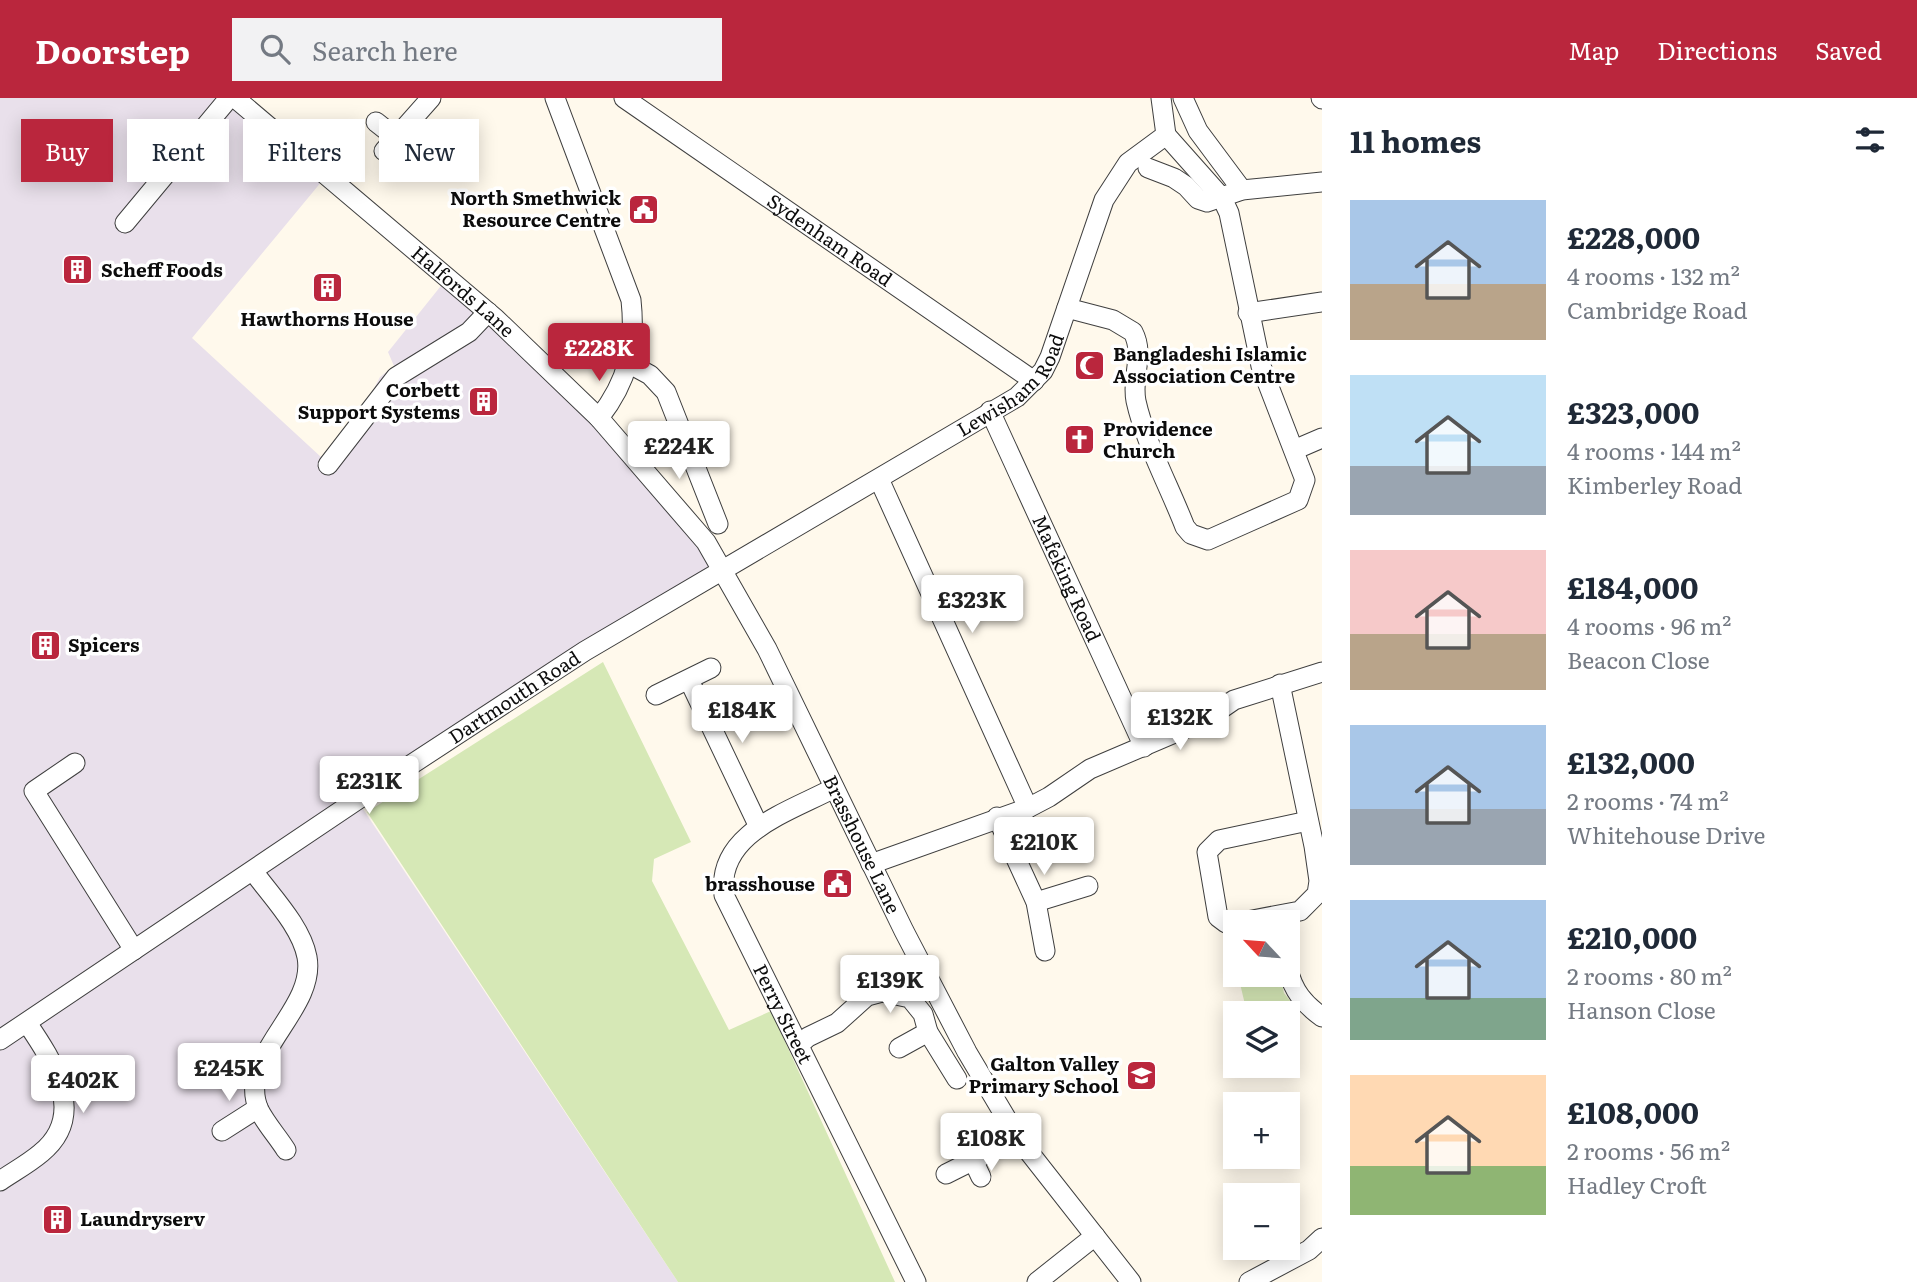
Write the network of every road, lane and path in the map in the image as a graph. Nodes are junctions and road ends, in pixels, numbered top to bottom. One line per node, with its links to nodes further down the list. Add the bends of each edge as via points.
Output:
1 (229, 98): 14 (street)
2 (235, 98): 17 (street, Halfords Lane)
3 (431, 98): 8 (street, via 390,144)
4 (555, 98): 19 (street, via 631,300 634,331)
5 (624, 98): 20 (street, Sydenham Road)
6 (1161, 98): 9 (street)
7 (1183, 98): 12 (street, via 1198,131)
8 (376, 122)
9 (1166, 135): 13 (street); 16 (street, Lewisham Road, via 1128,163 1104,200)
10 (1148, 168): 13 (street, via 1186,186 1198,199)
11 (1322, 182): 12 (street)
12 (1242, 190): 13 (street)
13 (1222, 198): 18 (street, via 1230,213)
14 (125, 223)
15 (1322, 302): 18 (street)
16 (1067, 308): 20 (street, Lewisham Road, via 1050,357); 24 (street, via 1113,320 1133,332 1140,353 1137,405 1191,534 1208,540 1298,500 1305,480)
17 (488, 312): 21 (street, Halfords Lane); 25 (street, via 469,332 397,377)
18 (1248, 313): 24 (street, via 1273,401)
19 (628, 363): 21 (street, via 618,389); 27 (street, via 650,375 666,392 696,491)
20 (1034, 382): 22 (street, Lewisham Road)
21 (592, 411): 28 (street, Halfords Lane, via 700,535)
22 (990, 411): 26 (street, Lewisham Road); 34 (street, Mafeking Road)
23 (1322, 438): 24 (street)
24 (1294, 450)
25 (328, 465)
26 (879, 480): 28 (street, Lewisham Road); 37 (street)
27 (718, 524)
28 (724, 570): 36 (street, Brasshouse Lane); 43 (street, Dartmouth Road, via 585,651)
29 (711, 668): 31 (street)
30 (1322, 672): 32 (street)
31 (689, 680): 33 (street); 40 (street)
32 (1280, 684): 34 (street, via 1243,696 1205,720); 39 (street)
33 (656, 695)
34 (1144, 747): 37 (street, via 1090,769)
35 (75, 762): 49 (street, via 34,791)
36 (834, 788): 40 (street, Perry Street); 42 (street, Brasshouse Lane)
37 (1028, 808): 38 (street)
38 (997, 817): 42 (street); 46 (street)
39 (1308, 821): 41 (street); 48 (street, via 1219,840 1206,852 1217,917)
40 (760, 827): 56 (street, Perry Street, via 743,838 726,861 724,895)
41 (1318, 846): 45 (street)
42 (871, 864): 61 (street, Brasshouse Lane, via 967,1052)
43 (253, 871): 49 (street, Dartmouth Road); 59 (street, via 300,937 307,958 299,1000 270,1041 259,1071)
44 (1088, 886): 46 (street)
45 (1320, 895): 47 (street)
46 (1036, 902): 50 (street)
47 (1300, 911)
48 (1223, 921)
49 (134, 950): 53 (street, Dartmouth Road)
50 (1045, 951)
51 (1295, 987): 52 (street, via 1304,1003)
52 (1322, 1017)
53 (27, 1023): 55 (street, Dartmouth Road); 64 (street, via 59,1074 64,1091 62,1122 43,1152)
54 (928, 1032): 56 (street, via 923,1014 910,999 882,992 867,996 837,1023); 57 (street); 58 (street)
55 (0, 1040)
56 (799, 1045): 67 (street, Perry Street)
57 (899, 1048)
58 (957, 1079)
59 (258, 1108): 60 (street); 62 (street)
60 (222, 1131)
61 (1018, 1138): 63 (street, via 977,1168); 65 (street, Brasshouse Lane)
62 (286, 1150)
63 (946, 1174)
64 (0, 1181)
65 (1095, 1236): 68 (street); 69 (street, Brasshouse Lane)
66 (1322, 1238): 70 (street, via 1309,1250)
67 (916, 1282)
68 (1037, 1282)
69 (1131, 1282)
70 (1249, 1282)

